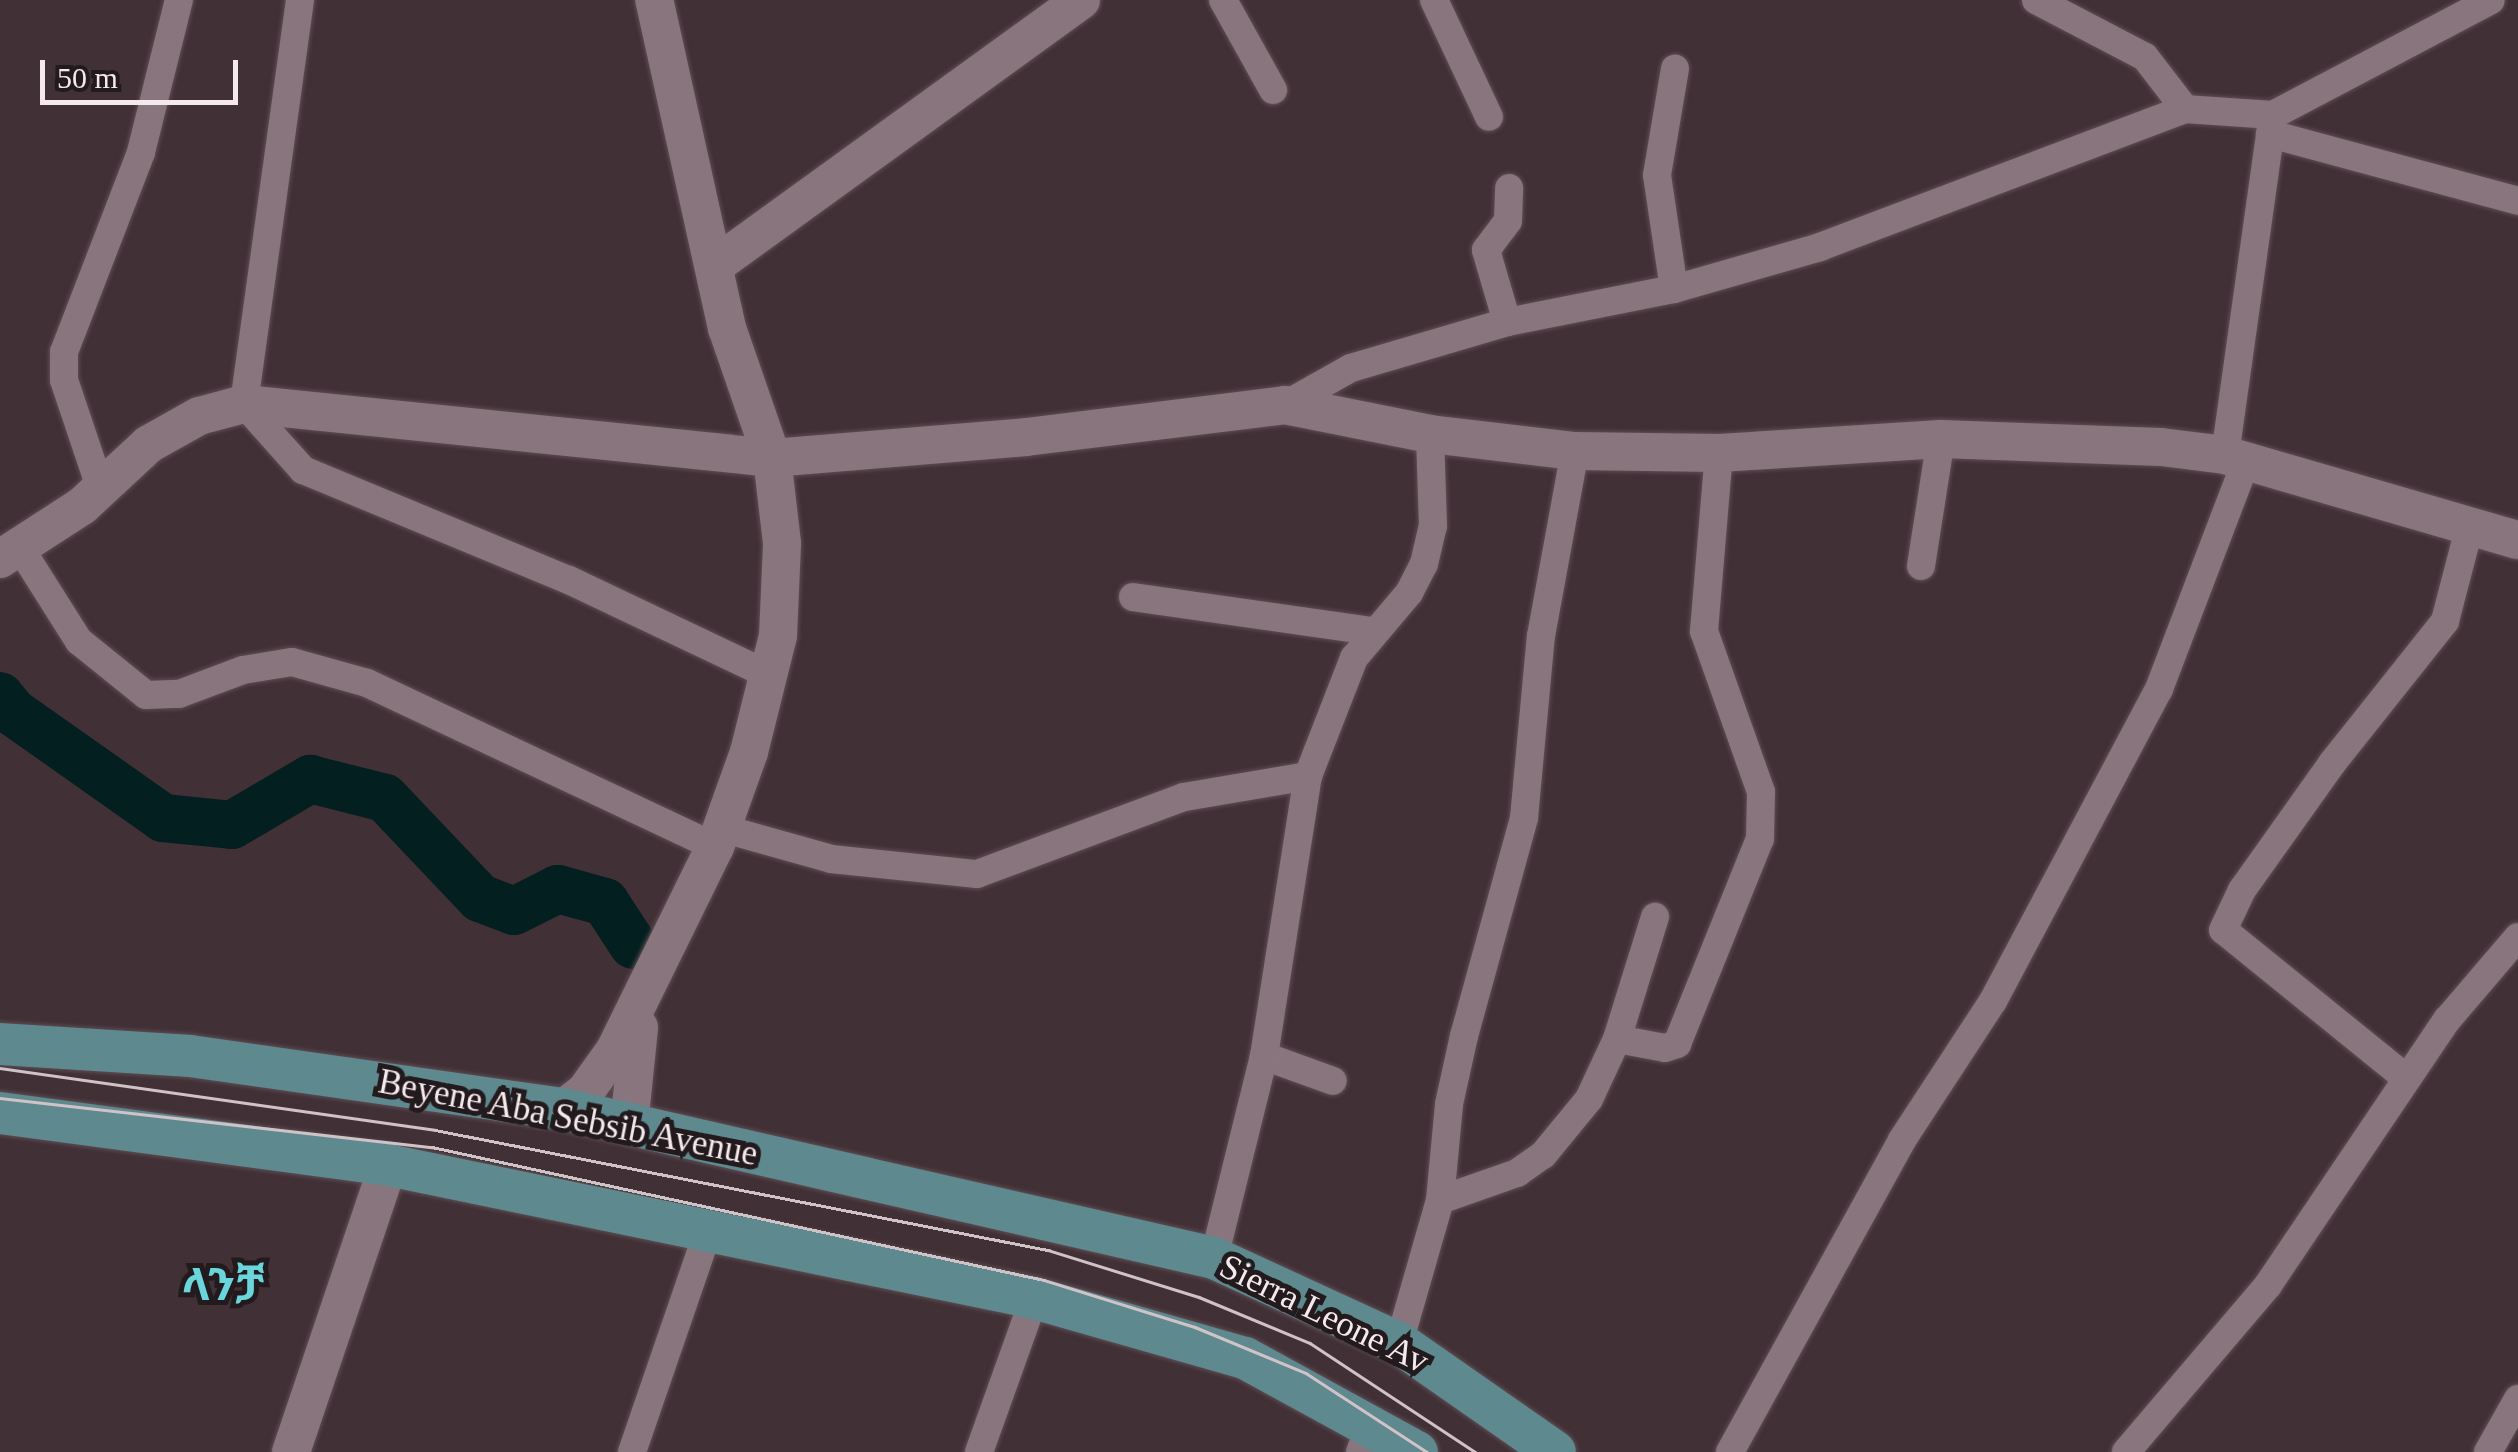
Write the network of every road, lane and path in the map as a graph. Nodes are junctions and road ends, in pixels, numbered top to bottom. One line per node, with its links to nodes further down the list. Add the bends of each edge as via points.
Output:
1 (180, 0): 27 (street, via 141,152 64,352 64,380)
2 (300, 0): 19 (street)
3 (654, 0): 16 (street)
4 (1081, 0): 16 (street)
5 (1224, 0): 10 (street)
6 (1434, 0): 12 (street)
7 (2036, 0): 11 (street, via 2145,57)
8 (2491, 0): 13 (street)
9 (1675, 69): 17 (street, via 1656,189)
10 (1272, 90)
11 (2184, 109): 13 (street); 17 (street, via 1820,248)
12 (1489, 117)
13 (2272, 125): 15 (street); 26 (street)
14 (1509, 188): 18 (street, via 1508,221 1486,250)
15 (2518, 201)
16 (714, 266): 25 (street, via 727,328)
17 (1674, 289): 18 (street)
18 (1507, 322): 20 (street, via 1351,368)
19 (244, 404): 25 (street); 27 (street, via 199,416 150,444); 34 (street, via 303,470 568,580)
20 (1285, 405): 21 (street); 25 (street, via 1026,437)
21 (1430, 434): 23 (street); 33 (street, via 1433,526 1424,564 1410,593)
22 (1941, 439): 24 (street); 26 (street); 31 (street)
23 (1575, 451): 24 (street); 49 (street, via 1541,636 1524,818 1456,1070)
24 (1719, 453): 40 (street, via 1704,631 1766,815 1686,1033 1665,1048)
25 (772, 458): 34 (street, via 782,543)
26 (2235, 458): 28 (street); 62 (street, via 2159,689 1992,1001 1902,1140)
27 (101, 490): 30 (street)
28 (2470, 525): 29 (street); 43 (street, via 2446,620 2322,778 2242,890 2223,930)
29 (2518, 540)
30 (11, 555): 36 (street, via 79,642 146,695 179,694 243,670 292,662 367,683)
31 (1921, 566)
32 (1133, 597): 33 (street)
33 (1371, 631): 35 (street, via 1338,689)
34 (772, 676): 36 (street)
35 (1308, 776): 36 (street, via 1184,798 977,874 830,859); 42 (street)
36 (718, 838): 39 (street)
37 (1656, 917): 40 (street)
38 (2518, 937): 43 (street)
39 (649, 987): 45 (street, via 602,1072); 47 (street, via 633,1052)
40 (1617, 1039): 49 (street, via 1588,1100 1542,1155 1517,1172)
41 (0, 1044): 45 (main road, Beyene Aba Sebsib Avenue, via 190,1056)
42 (1264, 1056): 44 (street); 52 (street)
43 (2406, 1078): 63 (street, via 2328,1205)
44 (1332, 1081)
45 (563, 1109): 47 (main road, Beyene Aba Sebsib Avenue)
46 (0, 1112): 48 (main road)
47 (629, 1125): 50 (main road, Beyene Aba Sebsib Avenue)
48 (388, 1166): 51 (main road); 57 (street)
49 (1440, 1200): 54 (street)
50 (1071, 1222): 52 (main road, Sierra Leone Av)
51 (708, 1231): 53 (main road); 58 (street)
52 (1214, 1258): 54 (main road, Sierra Leone Av)
53 (1034, 1298): 56 (main road, via 1245,1358); 59 (street)
54 (1399, 1343): 61 (main road, Sierra Leone Av)
55 (2518, 1399): 64 (street)
56 (1365, 1438): 60 (main road)
57 (291, 1452)
58 (632, 1452)
59 (980, 1452)
60 (1416, 1452)
61 (1555, 1452)
62 (1730, 1452)
63 (2126, 1452)
64 (2488, 1452)

